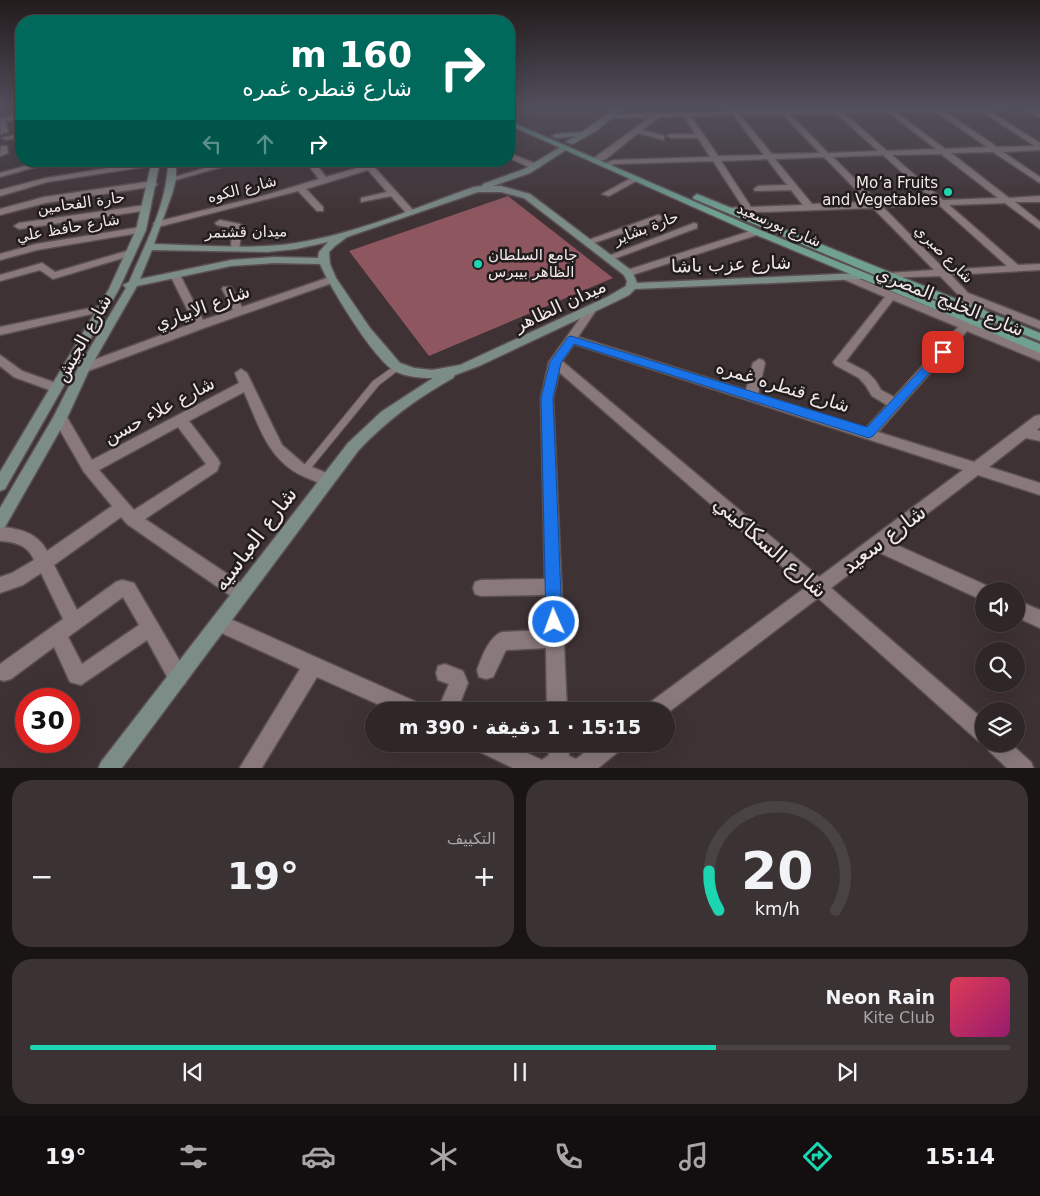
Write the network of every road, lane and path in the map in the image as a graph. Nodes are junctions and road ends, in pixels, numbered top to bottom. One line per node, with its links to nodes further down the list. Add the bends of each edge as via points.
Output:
1 (561, 143): 11 (main road, شارع بورسعيد)
2 (564, 143): 11 (main road, شارع بورسعيد)
3 (570, 143): 11 (main road)
4 (625, 143): 20 (street)
5 (705, 143): 19 (street)
6 (759, 143): 17 (street)
7 (815, 143): 16 (street, شارع صبري)
8 (872, 143): 15 (street)
9 (931, 143): 14 (street)
10 (986, 143): 13 (street)
11 (567, 145): 20 (main road, شارع بورسعيد); 29 (main road)
12 (1040, 147): 13 (street)
13 (996, 150): 14 (street); 35 (street)
14 (941, 151): 15 (street); 47 (street)
15 (884, 153): 16 (street); 48 (street)
16 (827, 155): 17 (street); 49 (street, شارع صبري)
17 (769, 156): 19 (street); 38 (street)
18 (515, 158): 29 (street)
19 (715, 158): 20 (street); 54 (street)
20 (604, 161): 33 (main road, شارع بورسعيد); 53 (main road, شارع بورسعيد)
21 (20, 167): 31 (street)
22 (125, 167): 42 (street, via 46,180)
23 (155, 167): 37 (main road, شارع الجيش)
24 (172, 167): 32 (main road, شارع الجيش)
25 (202, 167): 30 (street)
26 (216, 167): 30 (street)
27 (313, 167): 36 (street)
28 (371, 167): 34 (street); 36 (street, شارع الكوه); 43 (street)
29 (536, 167): 41 (main road)
30 (204, 170): 32 (street)
31 (0, 175)
32 (172, 179): 59 (main road, شارع الجيش)
33 (636, 179): 44 (street); 64 (main road, شارع بورسعيد)
34 (352, 180)
35 (1040, 181)
36 (325, 182): 40 (street, شارع الكوه)
37 (153, 184): 51 (main road, شارع الجيش); 55 (street, via 44,200)
38 (793, 187): 39 (street); 50 (street)
39 (758, 188)
40 (301, 189): 52 (street); 59 (street, شارع الكوه)
41 (477, 189): 56 (main road, ميدان الظاهر); 66 (main road, ميدان الظاهر, via 508,190 527,196)
42 (0, 193)
43 (393, 193): 46 (street); 56 (street)
44 (606, 194)
45 (1040, 199): 47 (street)
46 (364, 200)
47 (1005, 200): 48 (street); 62 (street)
48 (939, 202): 49 (street); 74 (street)
49 (875, 205): 50 (street); 77 (street, شارع صبري)
50 (809, 207): 54 (street)
51 (146, 208): 60 (street, حارة الفحامين); 63 (main road, شارع الجيش)
52 (320, 209)
53 (730, 210): 54 (street); 80 (main road, شارع بورسعيد)
54 (749, 210)
55 (0, 212)
56 (410, 212): 65 (main road, ميدان الظاهر)
57 (658, 218): 66 (street)
58 (220, 223): 68 (street, via 237,226)
59 (158, 224): 67 (main road, شارع الجيش)
60 (19, 226)
61 (694, 226): 71 (street, حارة بشاير)
62 (1040, 226)
63 (141, 230): 69 (main road, شارع الجيش); 70 (street, شارع حافظ علي, via 36,247)
64 (757, 232): 75 (street); 79 (main road, شارع بورسعيد)
65 (344, 235): 68 (main road, ميدان قشتمر, via 281,248); 72 (main road, ميدان الظاهر, via 326,250)
66 (588, 242): 71 (main road, ميدان الظاهر)
67 (148, 247): 68 (main road, ميدان قشتمر); 84 (main road, شارع الجيش)
68 (236, 248)
69 (130, 253): 82 (street, via 53,276 42,266); 86 (main road, شارع الجيش)
70 (0, 257)
71 (608, 258): 75 (main road, ميدان الظاهر)
72 (323, 261): 78 (main road, ميدان قشتمر, via 245,261); 83 (main road, ميدان الظاهر)
73 (1040, 267): 74 (street)
74 (1016, 269): 77 (street)
75 (628, 273): 85 (main road, ميدان الظاهر)
76 (1040, 273): 77 (street)
77 (946, 275): 80 (street); 88 (street, شارع صبري)
78 (175, 276): 84 (main road, ميدان قشتمر); 95 (street)
79 (861, 276): 81 (main road, شارع عزب باشا); 94 (main road, شارع بورسعيد)
80 (888, 276): 93 (main road, شارع بورسعيد)
81 (846, 277): 85 (main road, شارع عزب باشا); 89 (street, شارع الخليج المصري)
82 (0, 278)
83 (331, 280): 92 (street, شارع الابياري); 105 (main road, ميدان الظاهر, via 384,357)
84 (133, 284): 86 (main road, ميدان قشتمر); 107 (main road, شارع الجيش)
85 (632, 286): 91 (main road, ميدان الظاهر, via 625,293)
86 (114, 289): 90 (main road, شارع الجيش)
87 (227, 289): 92 (street)
88 (965, 295): 93 (street, شارع صبري); 96 (street, شارع الخليج المصري)
89 (892, 296): 94 (street, شارع الخليج المصري); 110 (street, via 839,362 863,374 876,393)
90 (100, 309): 97 (street); 108 (main road, شارع الجيش)
91 (592, 309): 99 (street); 106 (main road, ميدان الظاهر)
92 (239, 311): 95 (street, شارع الابياري)
93 (983, 314): 98 (main road, شارع بورسعيد)
94 (969, 323): 100 (main road, شارع بورسعيد); 101 (street, شارع الخليج المصري); 110 (street)
95 (200, 325): 107 (street, شارع الابياري)
96 (1040, 325)
97 (0, 331)
98 (1040, 336)
99 (571, 339): 103 (street); 109 (street, شارع قنطره غمره)
100 (1040, 349)
101 (1040, 357)
102 (0, 359): 108 (street, via 18,374)
103 (555, 362): 129 (street, via 547,398); 130 (street, شارع السكاكيني)
104 (759, 364): 109 (street)
105 (397, 367): 106 (main road, ميدان الظاهر, via 435,374); 118 (lane, via 376,383)
106 (465, 367): 119 (main road, شارع العباسيه, via 393,408 370,428)
107 (84, 368): 111 (main road, شارع الجيش)
108 (55, 387): 120 (main road, شارع الجيش)
109 (751, 396): 114 (street, شارع قنطره غمره)
110 (896, 404): 114 (street)
111 (60, 418): 116 (street); 123 (main road, شارع الجيش)
112 (180, 419): 116 (street, شارع علاء حسن); 118 (street, شارع علاء حسن, via 243,379 277,449 285,459); 122 (street, via 213,463 212,467)
113 (1040, 420): 115 (street, شارع سعيد)
114 (869, 433): 117 (street, شارع قنطره غمره)
115 (1033, 434): 117 (street, شارع سعيد)
116 (89, 468): 122 (street)
117 (978, 468): 121 (street, شارع قنطره غمره); 125 (street, شارع سعيد)
118 (304, 471): 119 (street)
119 (327, 479): 132 (main road, شارع العباسيه)
120 (0, 485)
121 (1040, 489)
122 (127, 514): 126 (street); 132 (street)
123 (0, 522)
124 (0, 534): 126 (street, via 20,536 31,542)
125 (877, 544): 130 (street, شارع سعيد); 131 (street)
126 (45, 562): 127 (street); 135 (street, via 71,620)
127 (0, 585)
128 (481, 588): 129 (street)
129 (553, 588): 139 (street)
130 (819, 588): 148 (street, شارع سعيد); 149 (street, شارع السكاكيني)
131 (975, 589)
132 (242, 593): 136 (main road, شارع العباسيه)
133 (1025, 612): 134 (street)
134 (1040, 619)
135 (75, 621): 137 (street, via 126,588); 138 (street)
136 (219, 623): 140 (street); 144 (main road, شارع العباسيه)
137 (150, 628): 138 (street, via 81,676); 144 (street)
138 (57, 634): 142 (street)
139 (555, 639): 141 (street, via 502,641); 147 (street)
140 (313, 666): 145 (street); 154 (street)
141 (486, 670)
142 (4, 672)
143 (445, 673): 146 (street, via 456,678 458,683)
144 (178, 677): 153 (main road, شارع العباسيه)
145 (394, 702)
146 (451, 702)
147 (557, 702)
148 (668, 702)
149 (975, 725)
150 (503, 752): 155 (street)
151 (601, 752): 156 (street)
152 (1005, 752): 157 (street)
153 (108, 768)
154 (249, 768)
155 (540, 768)
156 (580, 768)
157 (1024, 768)

